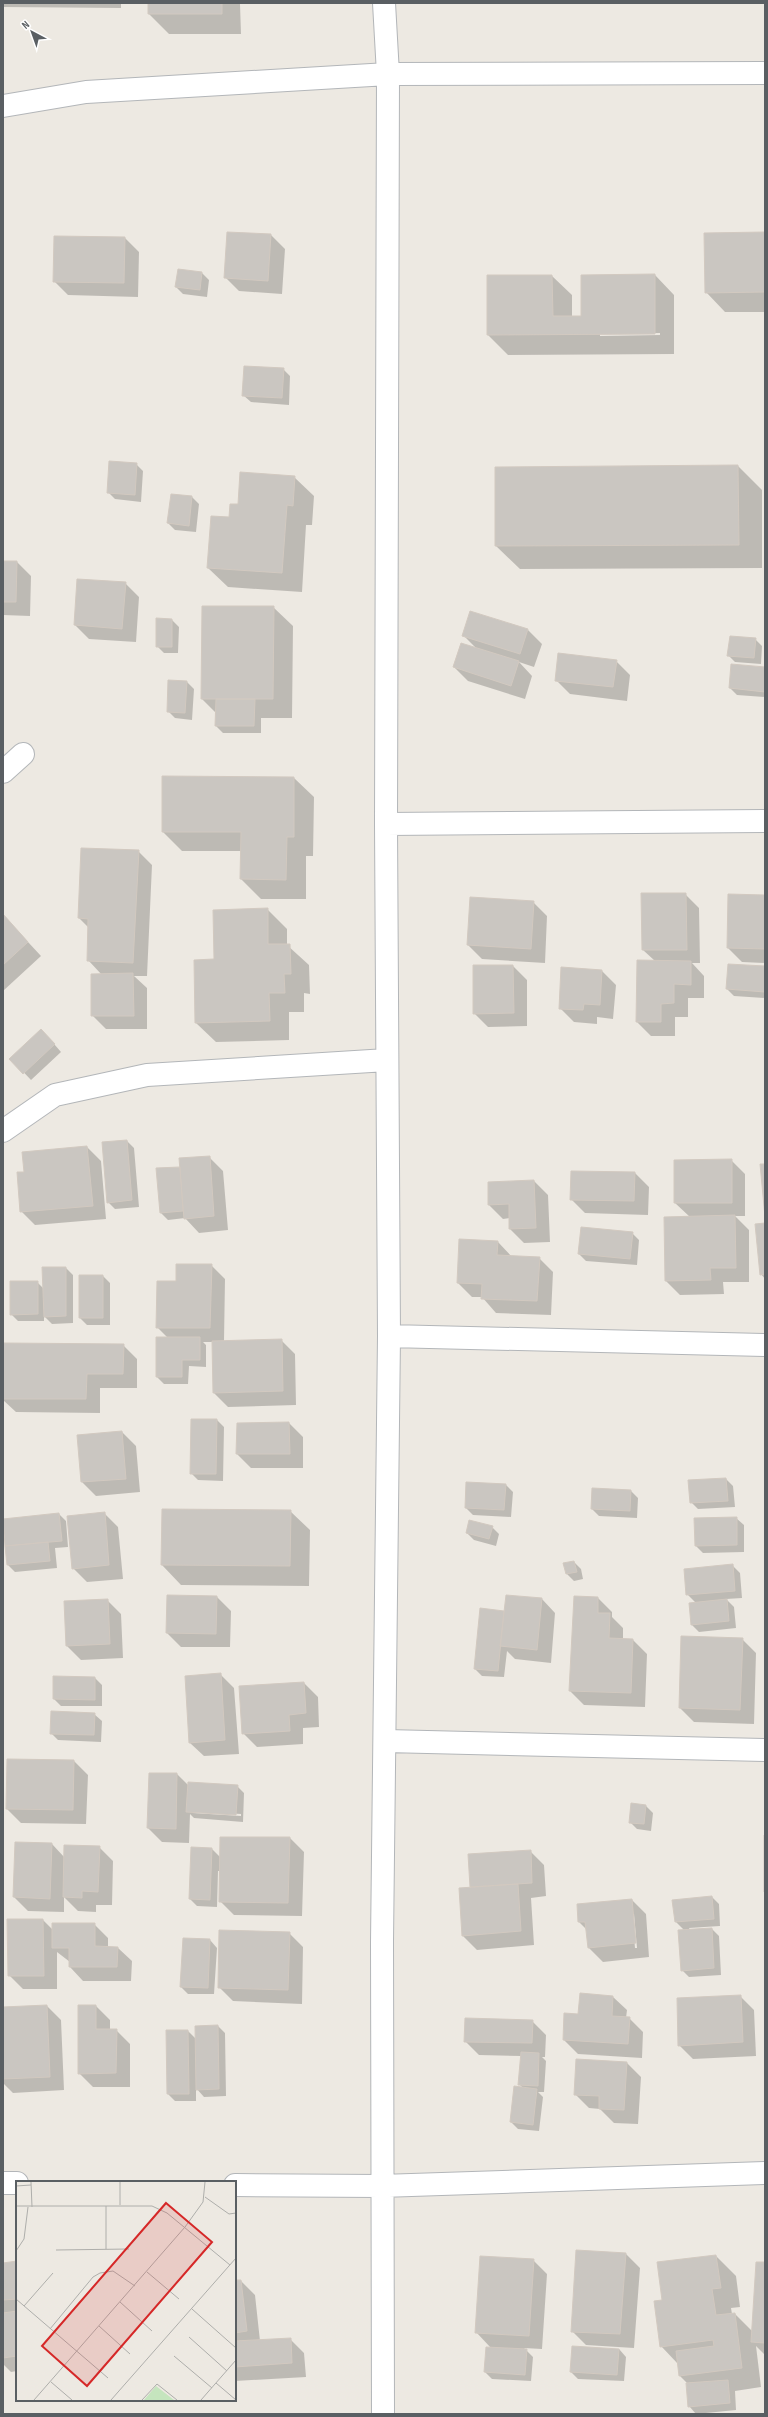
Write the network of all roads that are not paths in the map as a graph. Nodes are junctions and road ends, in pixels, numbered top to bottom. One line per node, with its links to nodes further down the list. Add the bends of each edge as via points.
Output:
1 (384, 3): 3 (street)
2 (765, 73): 3 (street)
3 (388, 74): 4 (street, via 86,92); 8 (street)
4 (3, 106)
5 (23, 754): 6 (street)
6 (3, 772)
7 (765, 821): 8 (street)
8 (386, 824): 9 (street)
9 (387, 1060): 10 (street, via 147,1075 55,1095); 11 (street)
10 (3, 1131)
11 (389, 1336): 12 (street); 13 (street)
12 (765, 1346)
13 (386, 1741): 14 (street); 19 (street)
14 (765, 1750)
15 (765, 2173): 19 (street)
16 (3, 2183): 17 (street)
17 (16, 2183)
18 (236, 2185): 19 (street)
19 (381, 2186): 20 (street)
20 (383, 2414)

